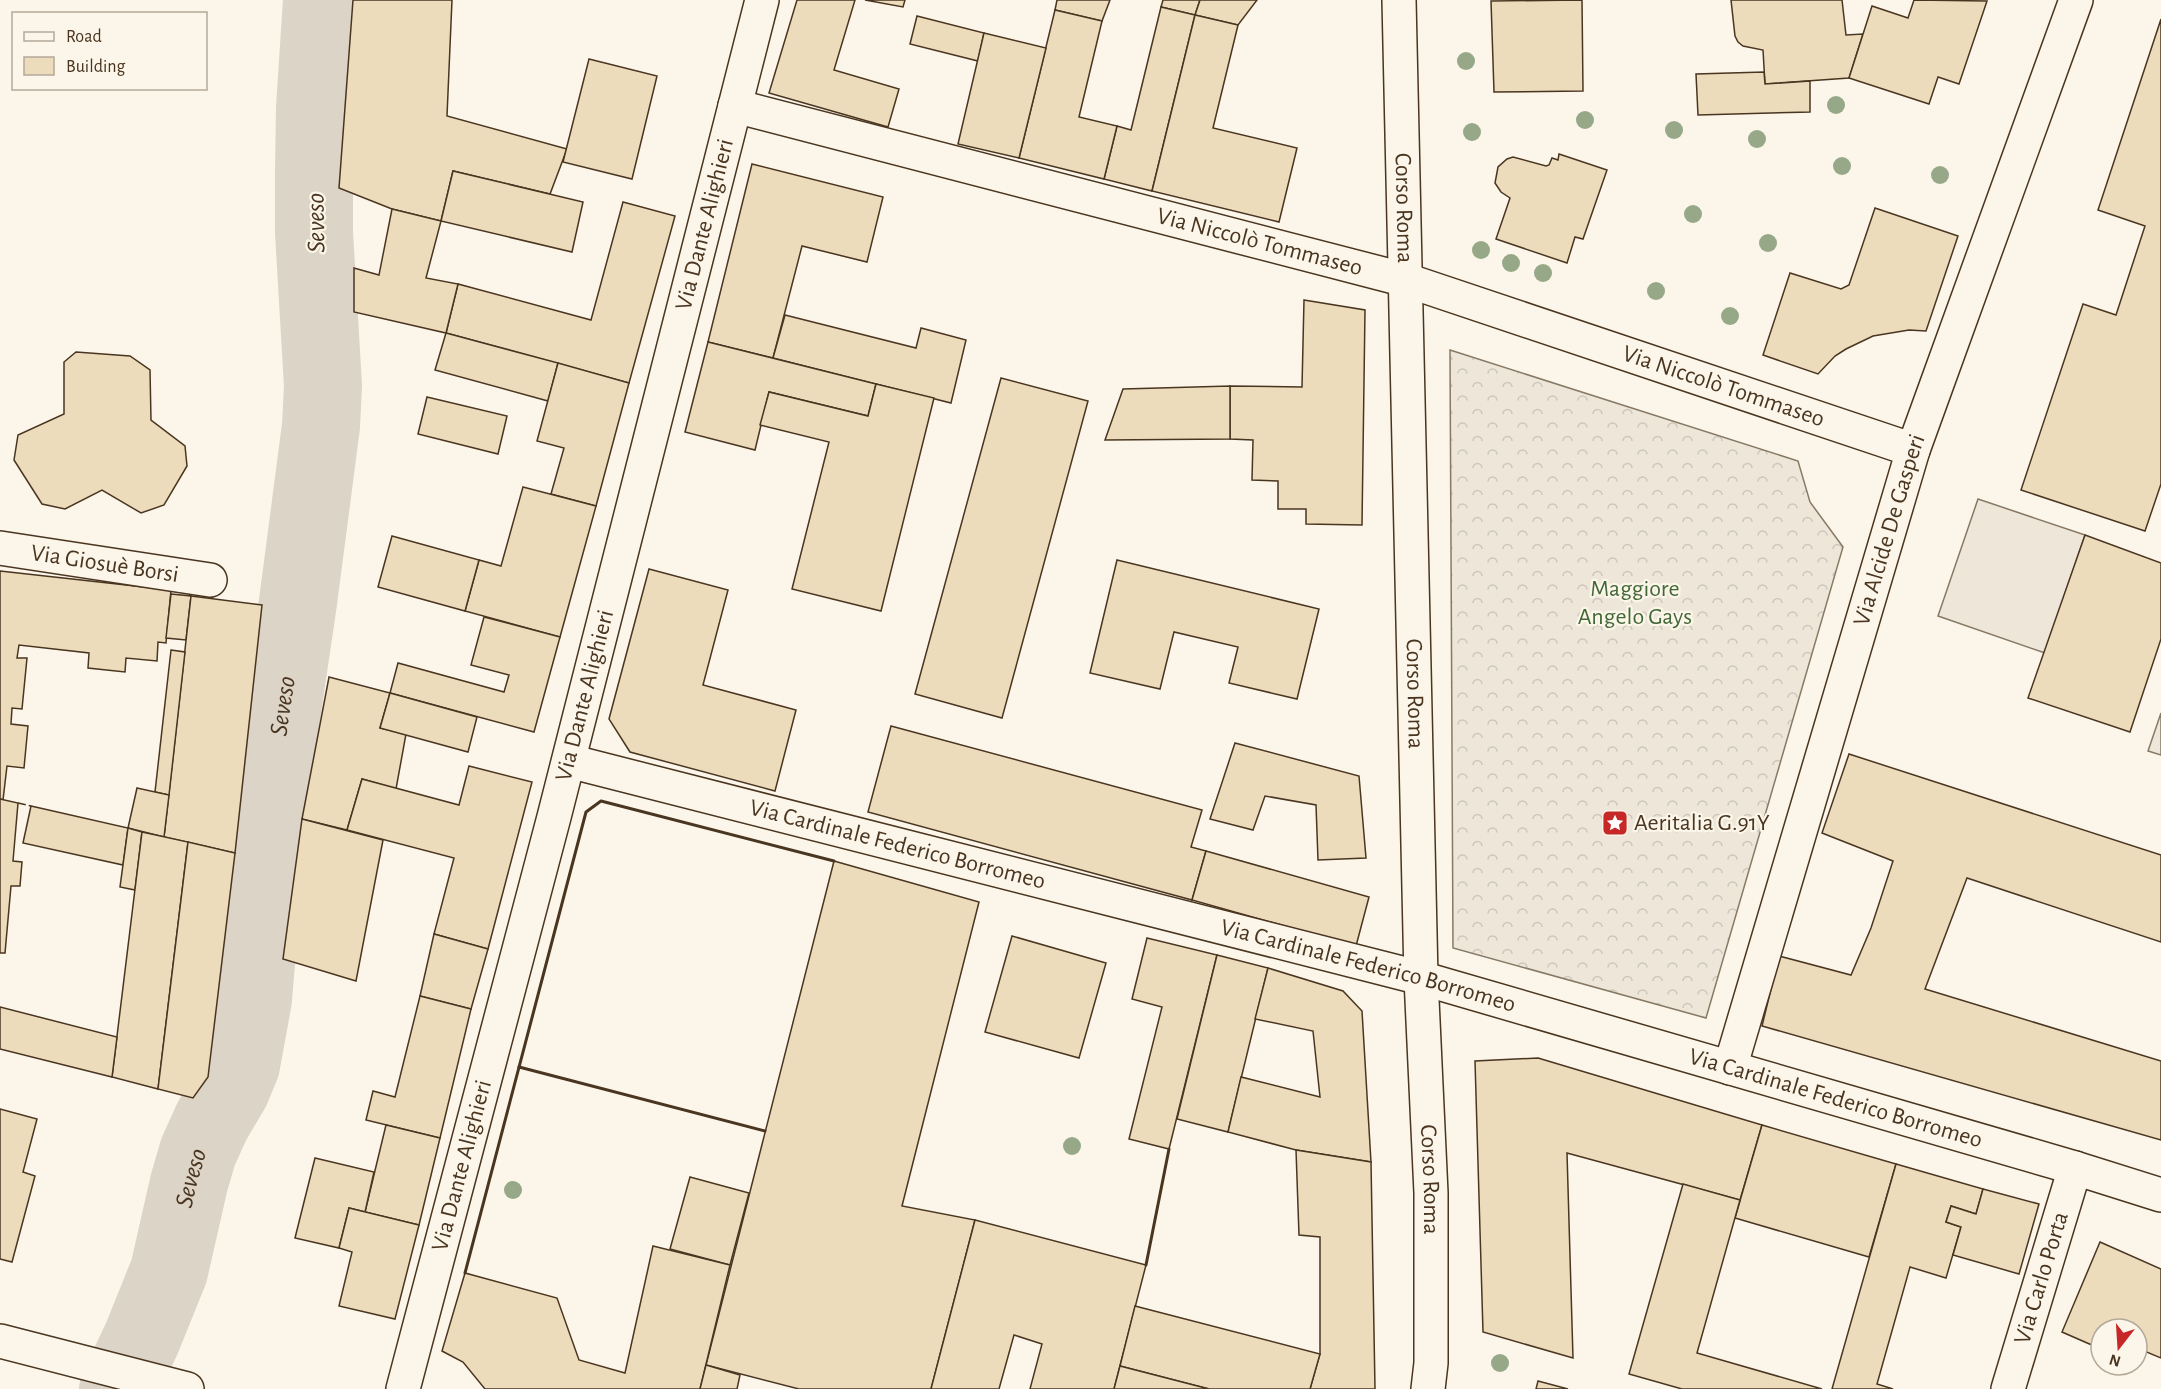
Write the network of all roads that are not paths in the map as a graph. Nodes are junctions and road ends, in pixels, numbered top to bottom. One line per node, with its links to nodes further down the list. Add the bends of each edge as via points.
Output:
1 (762, 0): 4 (street, Via Dante Alighieri)
2 (1399, 0): 5 (street, Corso Roma)
3 (2076, 0): 6 (street, Via Alcide De Gasperi)
4 (735, 106): 5 (street, Via Niccolò Tommaseo); 9 (street, Via Dante Alighieri)
5 (1406, 280): 6 (street, Via Niccolò Tommaseo); 10 (street, Corso Roma)
6 (1913, 450): 11 (street, Via Alcide De Gasperi)
7 (0, 548): 8 (street, Via Giosuè Borsi)
8 (210, 580)
9 (568, 761): 10 (street, Via Cardinale Federico Borromeo); 16 (street, Via Dante Alighieri)
10 (1421, 978): 11 (street, Via Cardinale Federico Borromeo); 17 (street, Corso Roma, via 1431,1193)
11 (1730, 1068): 12 (street, Via Cardinale Federico Borromeo)
12 (2075, 1168): 13 (street, Via Cardinale Federico Borromeo); 18 (street, Via Carlo Porta)
13 (2161, 1194)
14 (0, 1341): 15 (street)
15 (188, 1389)
16 (403, 1389)
17 (1428, 1389)
18 (2008, 1389)

